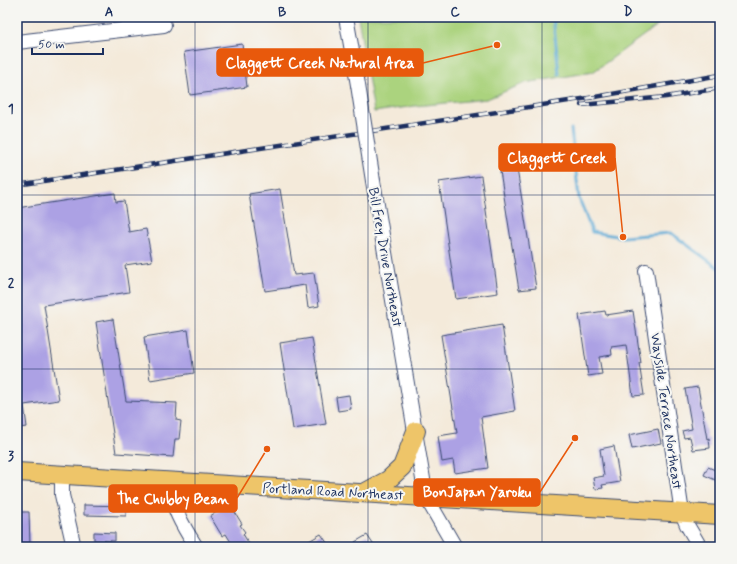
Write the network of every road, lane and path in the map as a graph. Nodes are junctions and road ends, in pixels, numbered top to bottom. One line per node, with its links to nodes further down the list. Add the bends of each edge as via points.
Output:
1 (346, 17): 5 (street, Bill Frey Drive Northeast, bridge)
2 (164, 25): 3 (street)
3 (17, 42)
4 (646, 271): 11 (street, Wayside Terrace Northeast)
5 (416, 431): 9 (main road, via 402,467 388,480); 10 (street, Bill Frey Drive Northeast)
6 (17, 472): 7 (main road, Portland Road Northeast)
7 (62, 474): 8 (main road, Portland Road Northeast); 13 (street, via 62,495)
8 (168, 481): 9 (main road, Portland Road Northeast); 14 (street, via 176,512)
9 (364, 493): 10 (main road, Portland Road Northeast)
10 (426, 497): 11 (main road, Portland Road Northeast); 15 (street)
11 (682, 513): 12 (main road, Portland Road Northeast); 16 (street, Wayside Terrace Northeast)
12 (720, 515)
13 (74, 547)
14 (196, 547)
15 (455, 547)
16 (700, 547)

